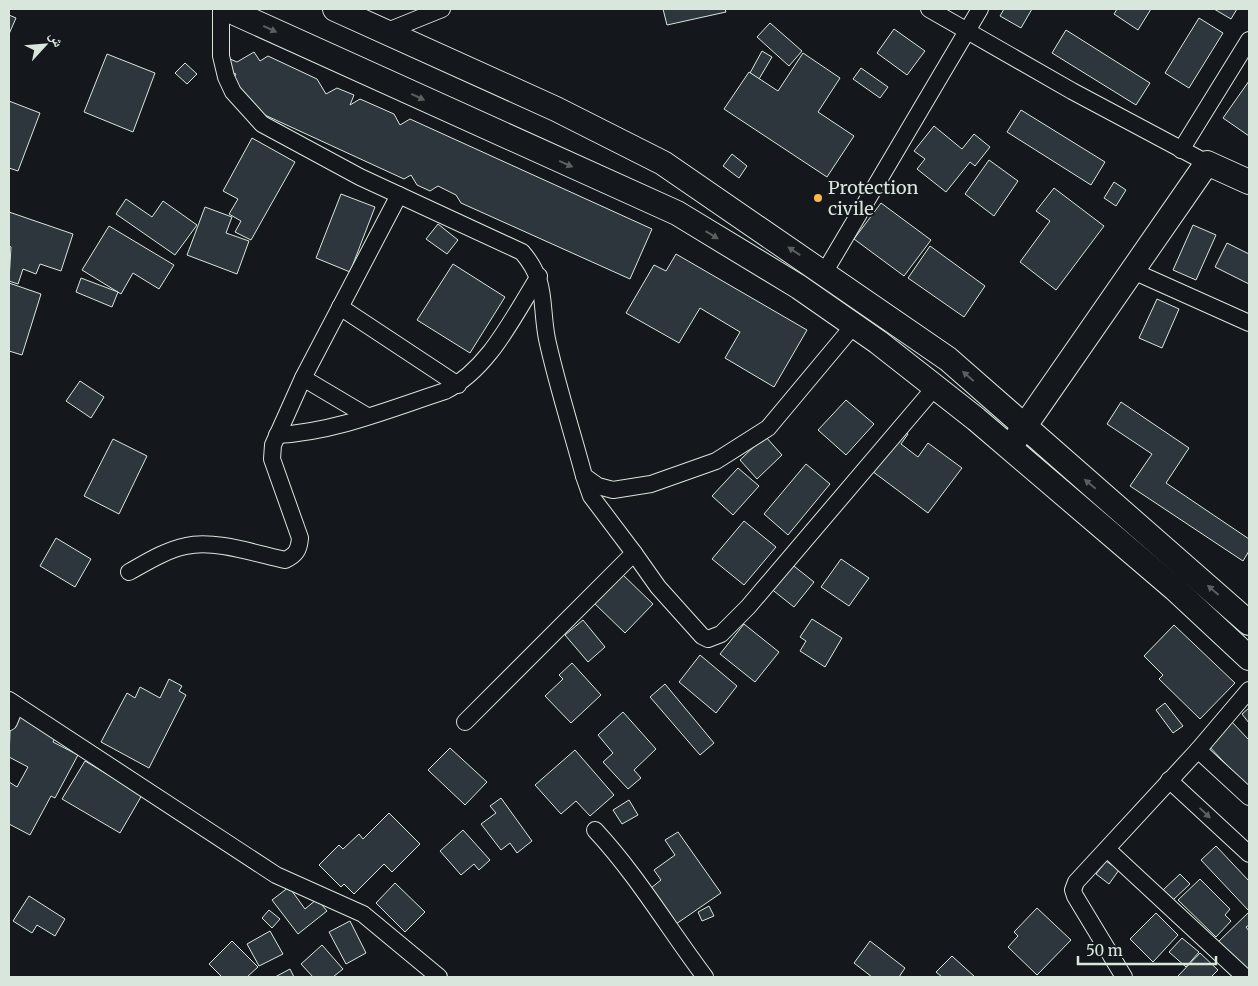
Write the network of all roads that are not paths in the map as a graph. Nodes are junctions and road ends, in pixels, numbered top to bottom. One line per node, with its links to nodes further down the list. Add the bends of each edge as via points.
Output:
1 (221, 9): 13 (street, via 221,56 226,77 233,92 262,124)
2 (226, 9): 19 (main road, one-way to 19, via 676,213 799,286)
3 (335, 9): 7 (main road)
4 (442, 9): 7 (street)
5 (929, 9): 8 (street)
6 (980, 9): 8 (street)
7 (385, 32): 15 (main road, one-way to 7, via 663,163 556,109)
8 (967, 32): 10 (street); 15 (street)
9 (1249, 40): 10 (street)
10 (1181, 150): 11 (street)
11 (1207, 163): 12 (main road); 14 (main road)
12 (1249, 182)
13 (399, 195): 16 (street, via 522,252); 17 (street)
14 (1133, 271): 18 (street); 24 (main road)
15 (824, 273): 24 (main road, one-way to 15, via 948,359)
16 (539, 276): 21 (street, via 489,354); 27 (street, via 547,338)
17 (340, 307): 20 (street); 21 (street)
18 (1249, 323)
19 (854, 325): 22 (main road); 27 (street, via 768,428 716,461 651,484 613,490 598,486)
20 (304, 378): 23 (street); 25 (street)
21 (458, 384): 23 (street)
22 (936, 386): 26 (main road); 28 (street, via 748,607 721,634 708,639 702,636 658,587)
23 (367, 416): 25 (street, via 304,433)
24 (1024, 426): 26 (main road); 30 (main road, one-way to 24)
25 (277, 435): 29 (street, via 272,459 300,538 300,548 294,556 285,560 206,544 186,546 158,556)
26 (1010, 447): 31 (main road, via 1175,589)
27 (584, 476): 28 (street, via 591,496)
28 (634, 553): 35 (street)
29 (129, 572)
30 (1249, 623)
31 (1249, 658)
32 (1249, 690): 36 (street)
33 (13, 702): 34 (street); 42 (street, via 276,875 363,914)
34 (9, 722)
35 (465, 722)
36 (1198, 750): 37 (street); 38 (street)
37 (1169, 780): 40 (street); 41 (street, one-way to 41)
38 (1249, 797)
39 (595, 830): 43 (street, via 622,859)
40 (1107, 848): 44 (street, via 1076,882 1073,890); 45 (street)
41 (1249, 854)
42 (439, 977)
43 (705, 977)
44 (1124, 977)
45 (1245, 977)

